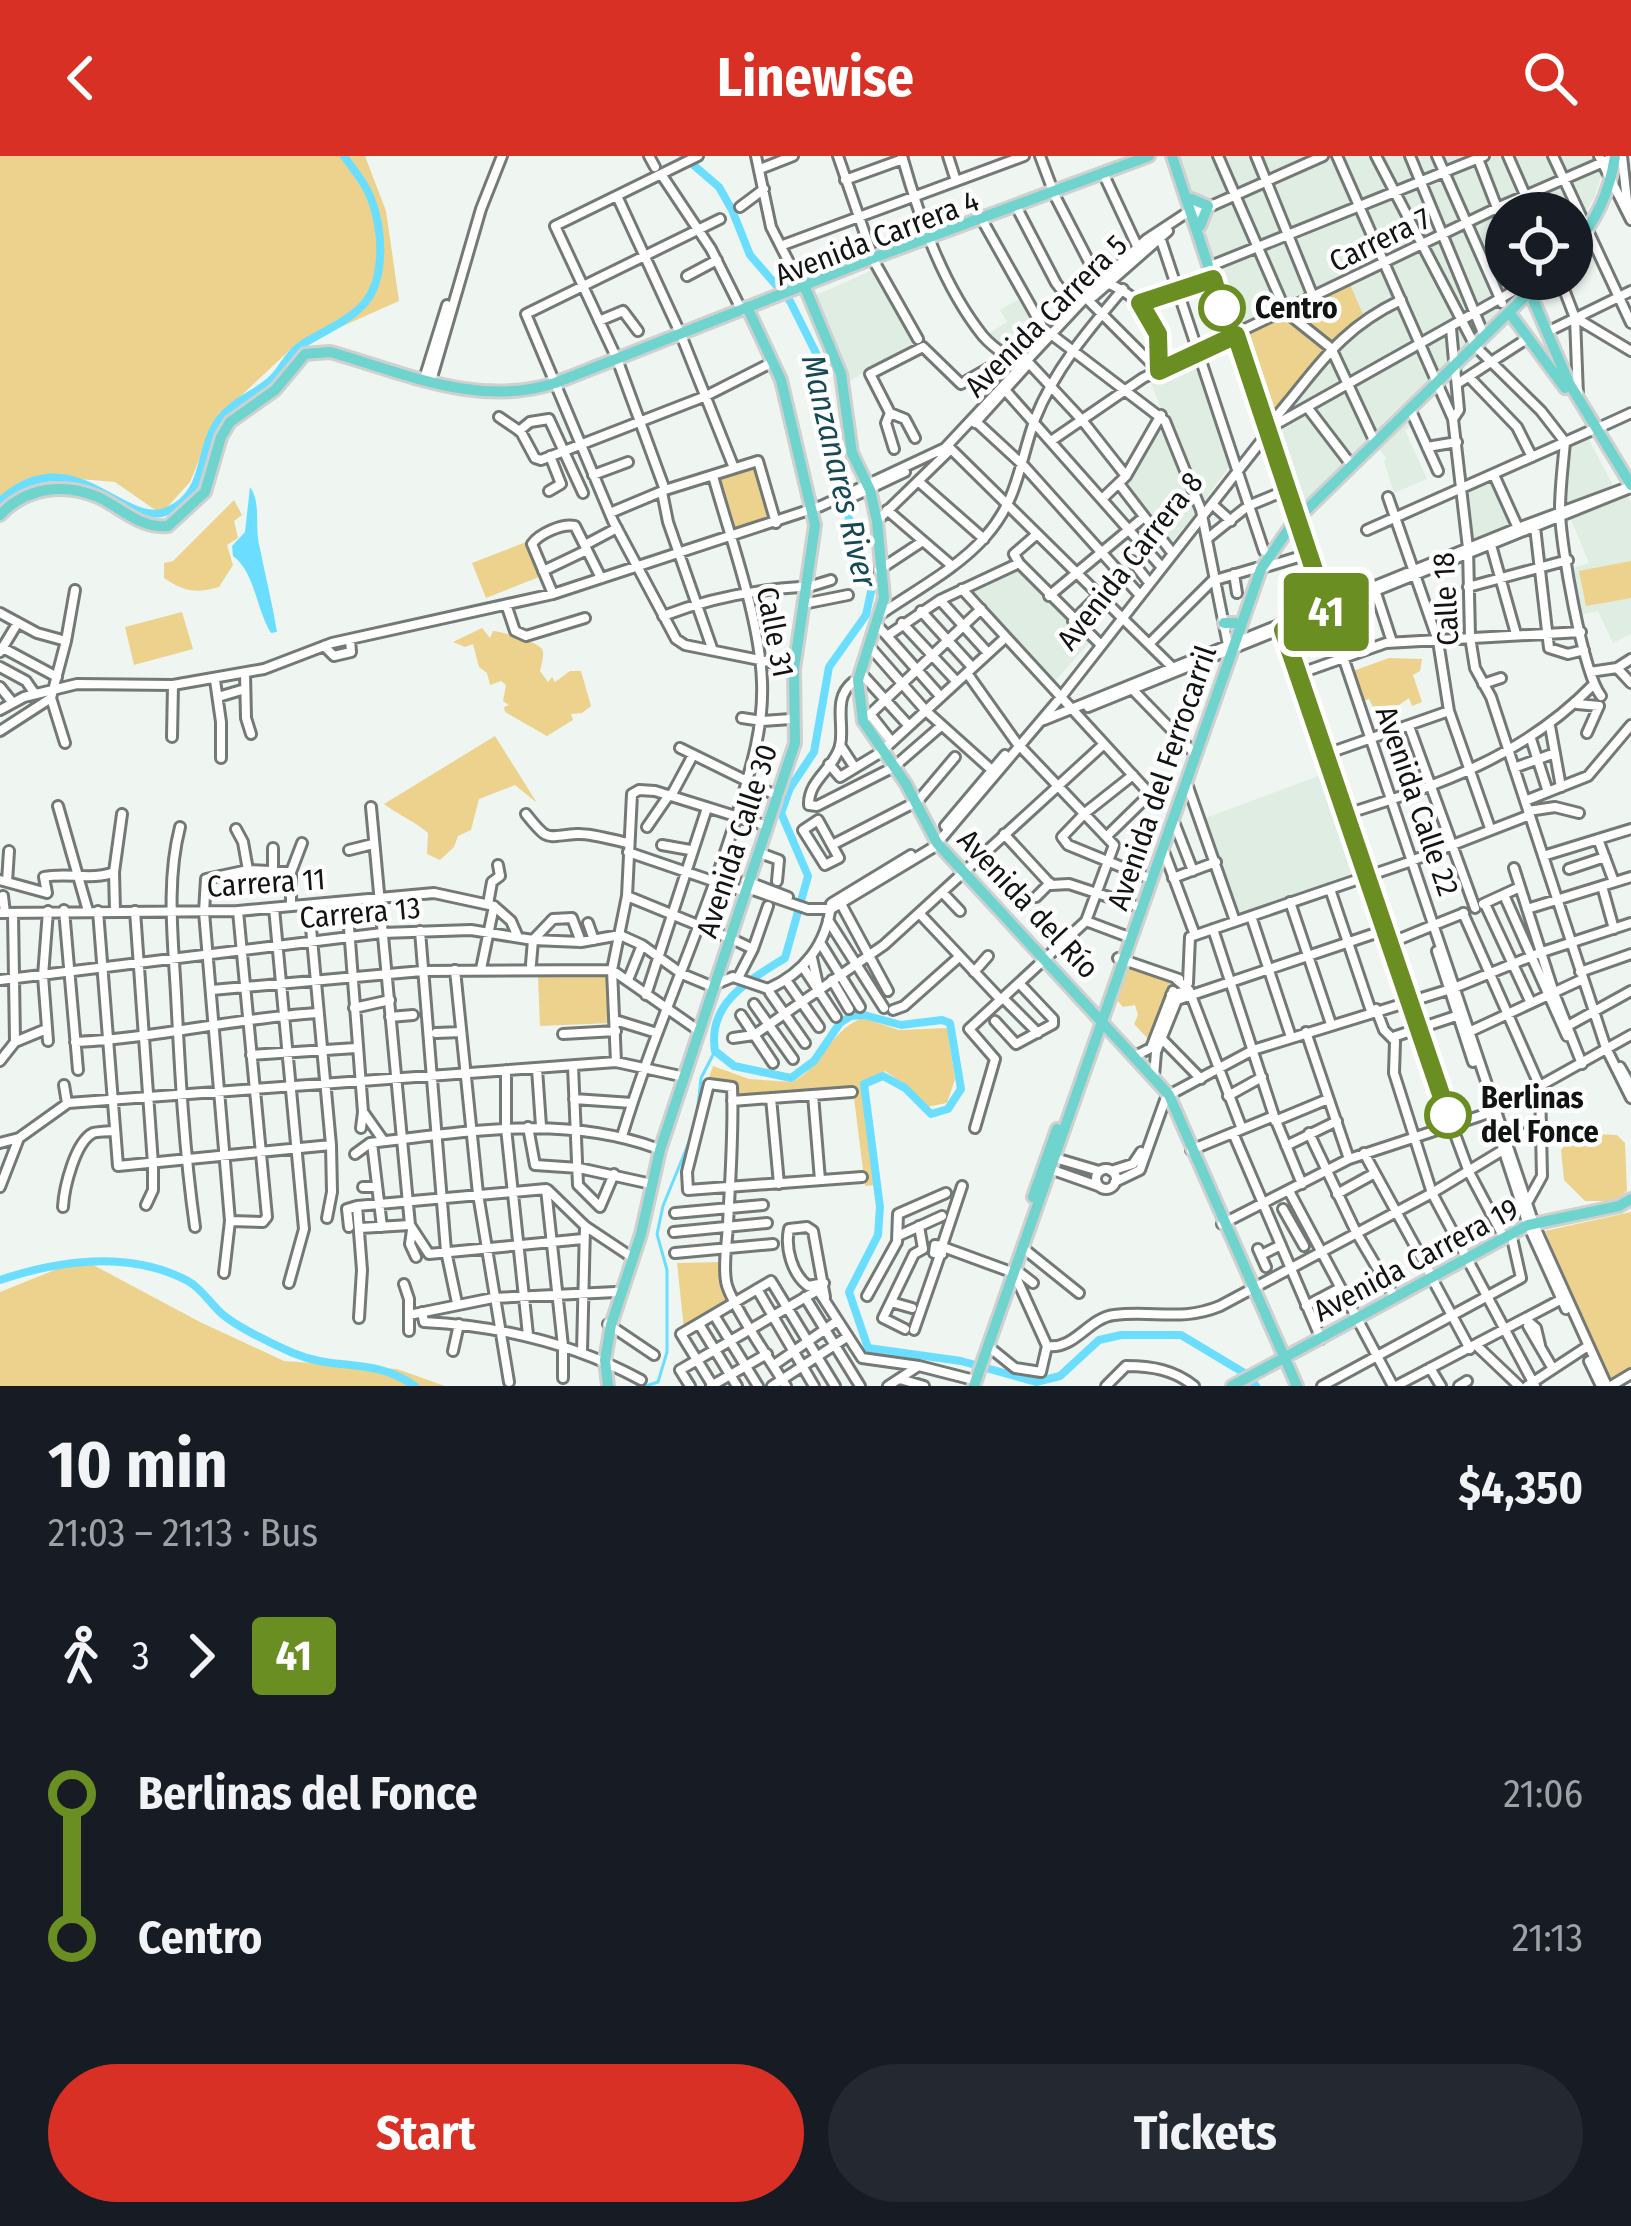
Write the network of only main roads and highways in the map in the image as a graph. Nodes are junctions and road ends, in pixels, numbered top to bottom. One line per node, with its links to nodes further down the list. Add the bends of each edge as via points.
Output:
1 (1149, 156): 4 (main road, Avenida Carrera 4)
2 (1171, 156): 4 (main road, Avenida Carrera 4); 7 (main road, Avenida Calle 22)
3 (1610, 166): 6 (main road)
4 (1104, 175): 5 (main road, Avenida Carrera 4)
5 (1054, 194): 8 (main road, Avenida Carrera 4); 8 (main road, Avenida Carrera 4)
6 (1593, 209)
7 (1192, 213): 14 (main road, Avenida Calle 22); 14 (main road, Avenida Calle 22)
8 (982, 220): 9 (main road, Avenida Carrera 4)
9 (800, 290): 13 (main road, Avenida Carrera 4); 19 (main road, Avenida del Río, via 837,376 848,454)
10 (1513, 300): 12 (main road, Avenida del Ferrocarril)
11 (1536, 300): 16 (main road)
12 (1505, 307): 15 (main road, Avenida del Ferrocarril); 16 (main road)
13 (755, 310): 21 (main road, Avenida Carrera 4, via 517,394 330,352 305,354 275,390 230,422 205,492 168,526 146,524 90,494 40,489); 24 (main road, Avenida Calle 30, via 814,512)
14 (1234, 336): 17 (main road, Avenida Calle 22)
15 (1437, 380): 20 (main road, Avenida del Ferrocarril); 20 (main road, Avenida del Ferrocarril)
16 (1593, 430): 18 (main road); 18 (main road)
17 (1265, 437): 20 (main road, Avenida Calle 22); 20 (main road, Avenida Calle 22)
18 (1630, 488)
19 (863, 490): 23 (main road, Avenida del Río); 23 (main road, Avenida del Río, via 877,521)
20 (1295, 513): 22 (main road, Avenida del Ferrocarril); 22 (main road, Avenida del Ferrocarril)
21 (0, 515)
22 (1258, 568): 25 (main road, Avenida del Ferrocarril); 25 (main road, Avenida del Ferrocarril, via 1229,623)
23 (880, 569): 26 (main road, Avenida del Río); 26 (main road, Avenida del Río, via 882,625)
24 (802, 587): 28 (main road, Avenida Calle 30, via 791,626 790,742); 28 (main road, Avenida Calle 30, via 796,743)
25 (1230, 648): 27 (main road, Avenida del Ferrocarril)
26 (856, 677): 33 (main road, Avenida del Río, via 864,719 934,843)
27 (1192, 752): 29 (main road, Avenida del Ferrocarril); 29 (main road, Avenida del Ferrocarril)
28 (776, 795): 30 (main road, Avenida Calle 30); 30 (main road, Avenida Calle 30)
29 (1148, 878): 31 (main road, Avenida del Ferrocarril); 31 (main road, Avenida del Ferrocarril)
30 (746, 886): 32 (main road, Avenida Calle 30)
31 (1121, 959): 33 (main road, Avenida del Ferrocarril); 33 (main road, Avenida del Ferrocarril)
32 (715, 983): 34 (main road, Avenida Calle 30); 34 (main road, Avenida Calle 30)
33 (1099, 1015): 35 (main road, Avenida del Río); 35 (main road, Avenida del Río); 36 (main road, Avenida del Ferrocarril)
34 (683, 1076): 38 (main road, Avenida Calle 30); 38 (main road, Avenida Calle 30, via 656,1148)
35 (1165, 1096): 43 (main road, Avenida del Río)
36 (1049, 1162): 39 (main road, Avenida del Ferrocarril); 39 (main road, Avenida del Ferrocarril)
37 (1631, 1202): 40 (main road, Avenida Carrera 19, via 1532,1226)
38 (631, 1257): 42 (main road, Avenida Calle 30); 42 (main road, Avenida Calle 30)
39 (1012, 1270): 45 (main road, Avenida del Ferrocarril)
40 (1433, 1280): 41 (main road, Avenida Carrera 19); 41 (main road, Avenida Carrera 19)
41 (1357, 1322): 43 (main road, Avenida Carrera 19); 43 (main road, Avenida Carrera 19)
42 (609, 1324): 46 (main road, Avenida Calle 30)
43 (1284, 1361): 44 (main road, Avenida Carrera 19); 49 (main road, Avenida del Río)
44 (1255, 1377): 47 (main road, Avenida Carrera 19); 48 (main road, Avenida Carrera 19)
45 (972, 1381)
46 (606, 1386)
47 (1232, 1386)
48 (1243, 1386)
49 (1294, 1386)

